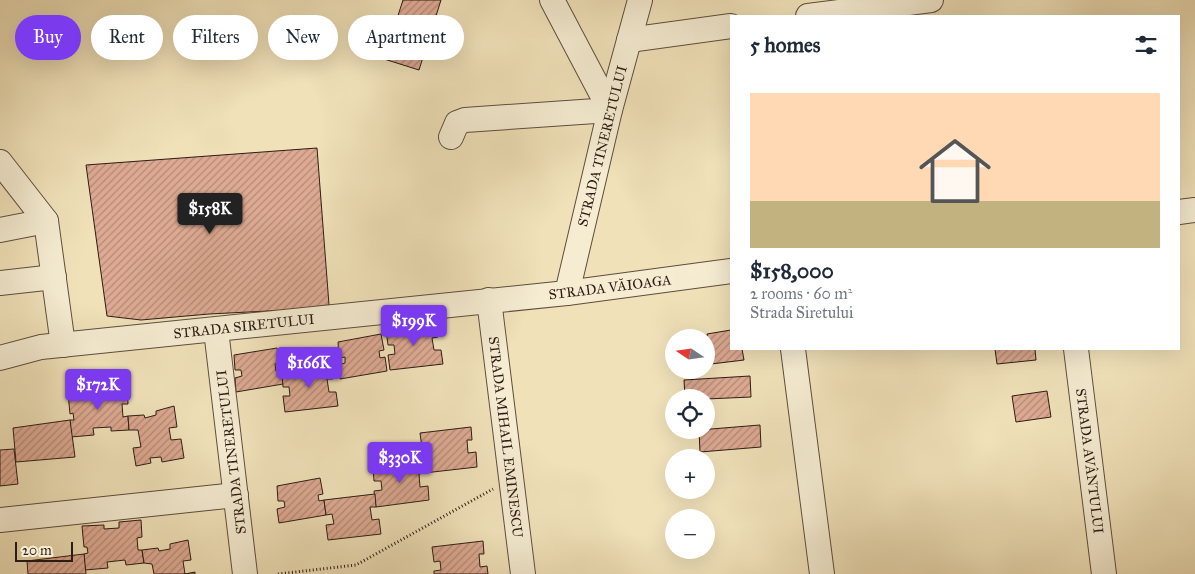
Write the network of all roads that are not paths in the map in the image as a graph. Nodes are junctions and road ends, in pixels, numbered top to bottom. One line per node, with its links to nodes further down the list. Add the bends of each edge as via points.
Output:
1 (552, 0): 7 (street)
2 (640, 0): 6 (street, STRADA TINERETULUI)
3 (931, 0): 4 (street)
4 (816, 15)
5 (730, 26): 6 (street)
6 (629, 40): 7 (street, STRADA TINERETULUI)
7 (610, 110): 8 (street, via 465,120 457,123); 17 (street, STRADA TINERETULUI)
8 (451, 137)
9 (0, 162): 12 (street)
10 (1195, 210): 11 (street)
11 (1180, 212)
12 (46, 221): 13 (street); 15 (street)
13 (0, 230)
14 (730, 271): 17 (street, STRADA VĂIOAGA)
15 (54, 277): 16 (street); 20 (street)
16 (0, 283)
17 (567, 293): 18 (street, STRADA VĂIOAGA)
18 (488, 300): 19 (street, STRADA SIRETULUI); 27 (street, STRADA MIHAIL EMINESCU)
19 (216, 330): 20 (street, STRADA SIRETULUI); 24 (street, STRADA TINERETULUI)
20 (63, 345): 23 (street, STRADA SIRETULUI)
21 (793, 350): 28 (street)
22 (1076, 350): 29 (street, STRADA AVÂNTULUI)
23 (0, 358)
24 (236, 495): 25 (street); 26 (street, STRADA TINERETULUI)
25 (0, 520)
26 (246, 574)
27 (523, 574)
28 (822, 574)
29 (1104, 574)

